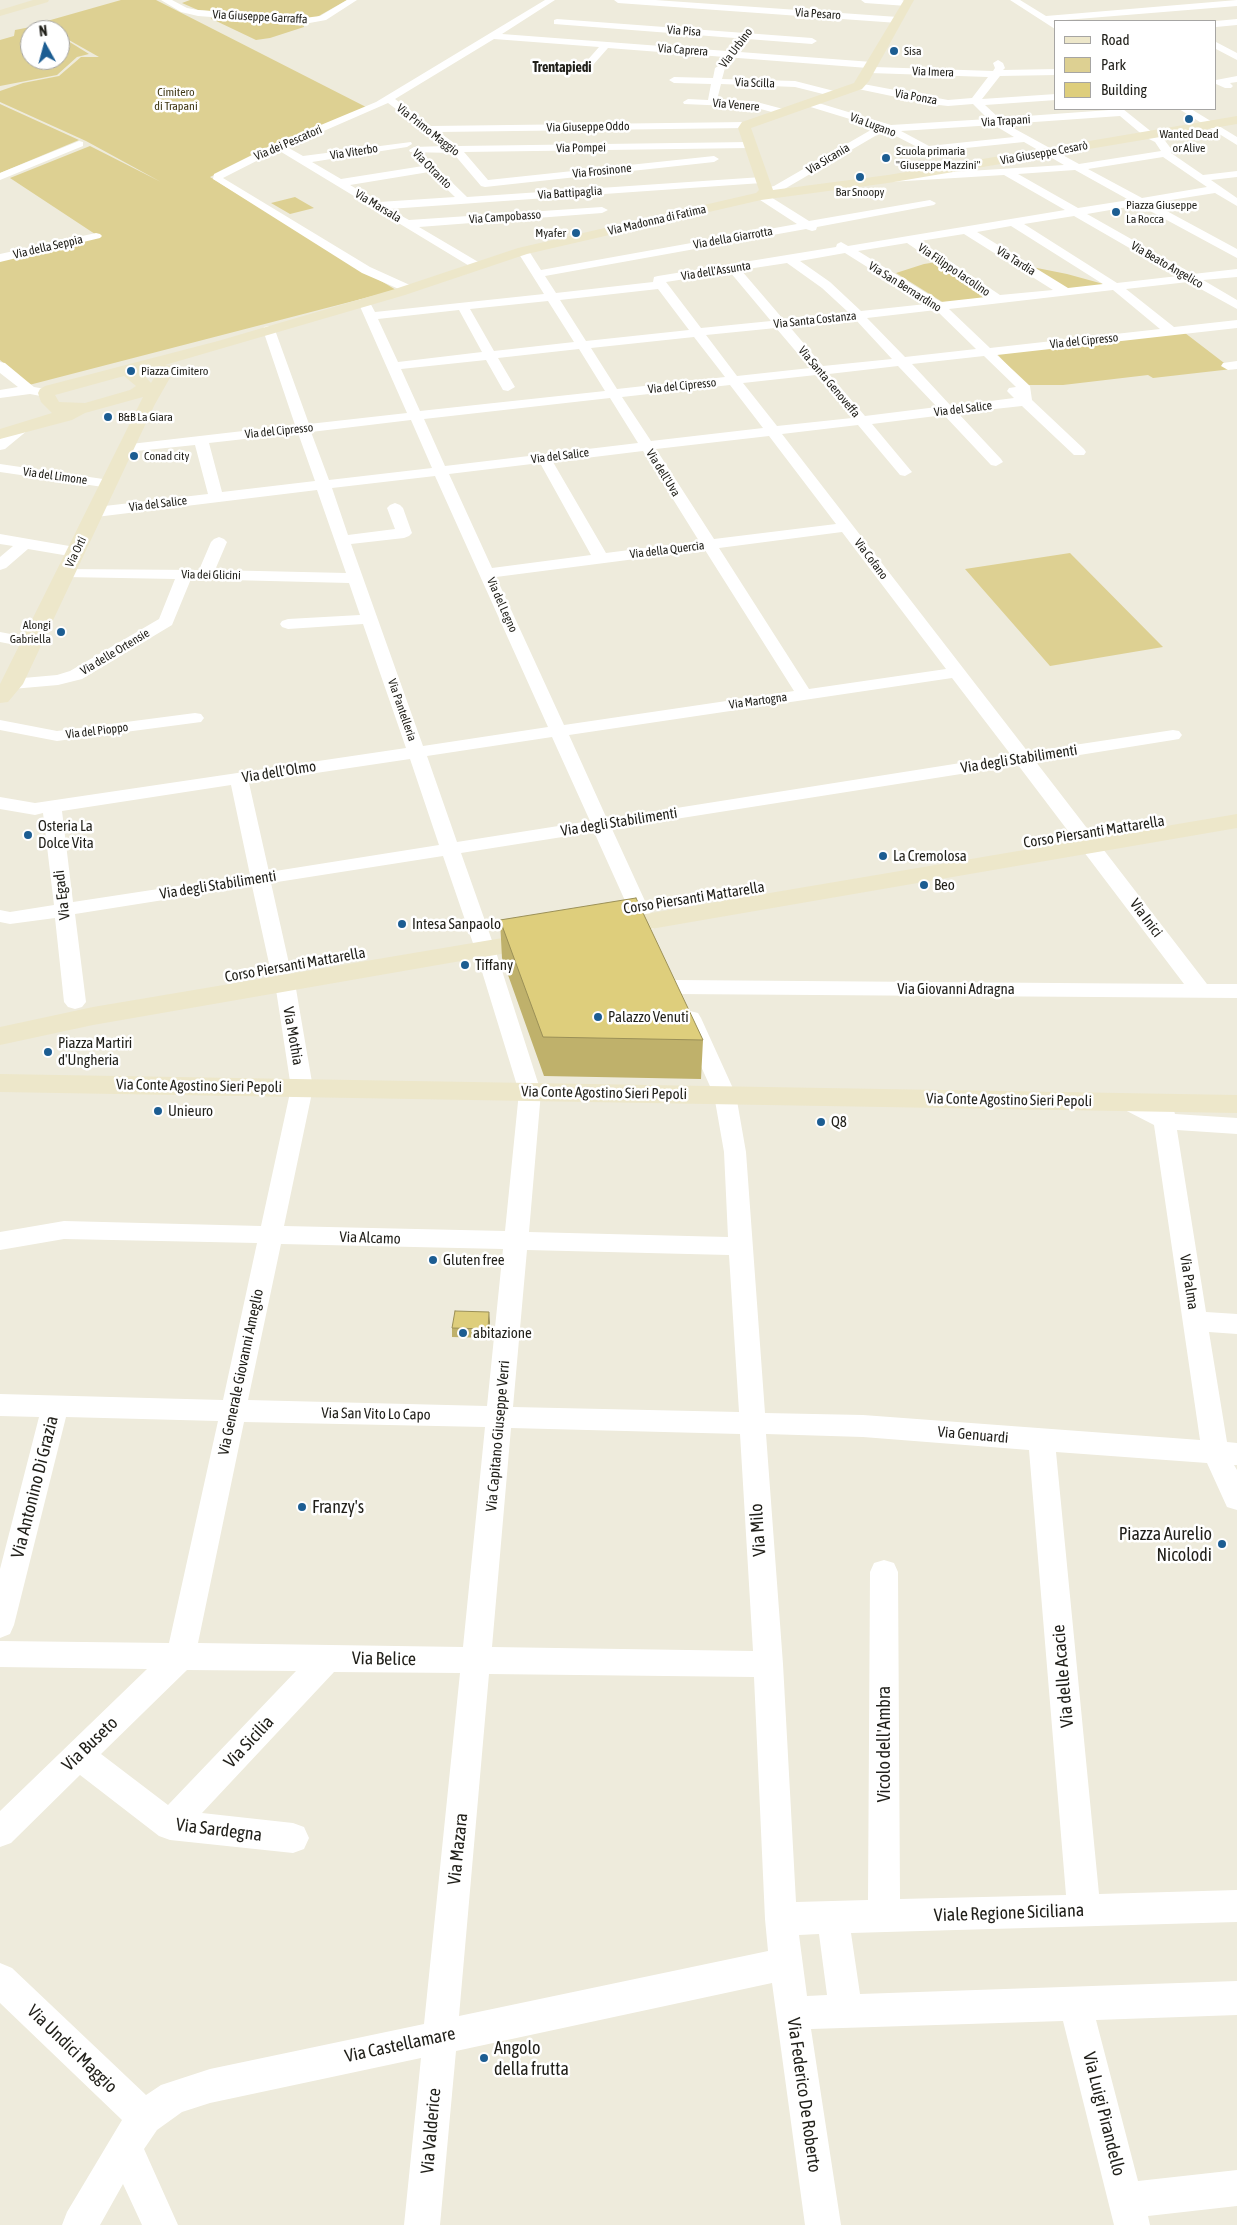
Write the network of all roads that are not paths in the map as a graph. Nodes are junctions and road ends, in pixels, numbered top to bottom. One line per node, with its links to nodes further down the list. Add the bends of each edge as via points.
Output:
1 (44, 0): 19 (street)
2 (165, 0): 3 (street, Via Giuseppe Garraffa, via 198,13 304,21 322,18)
3 (353, 0)
4 (551, 0): 33 (street, Via dei Pescatori)
5 (618, 0): 12 (street, Via Pesaro)
6 (772, 0): 16 (street, Via Urbino)
7 (865, 0): 11 (street)
8 (1014, 0): 22 (street)
9 (1132, 0): 17 (street)
10 (1198, 0): 15 (street)
11 (910, 1): 23 (street)
12 (646, 2): 13 (street, Via Pesaro); 25 (street)
13 (699, 3): 16 (street, Via Pesaro); 28 (street)
14 (1237, 3): 15 (street)
15 (1208, 5): 17 (street); 26 (street)
16 (764, 10): 18 (street, Via Pesaro); 31 (street, Via Urbino)
17 (1151, 10): 20 (street); 21 (street)
18 (832, 11): 23 (street, Via Pesaro); 32 (street)
19 (0, 12)
20 (1091, 15): 22 (street); 24 (street)
21 (1164, 18)
22 (1043, 19): 30 (street)
23 (898, 20): 41 (street)
24 (1100, 20)
25 (630, 21): 27 (street, Via Pisa); 28 (street, Via Pisa)
26 (1237, 21): 29 (street)
27 (556, 22)
28 (680, 24): 31 (street, Via Pisa); 36 (street)
29 (1217, 24)
30 (1054, 26)
31 (749, 30): 32 (street, Via Pisa); 37 (street, Via Urbino)
32 (816, 34): 43 (street)
33 (494, 36): 34 (street, Via Caprera); 53 (street, Via dei Pescatori)
34 (606, 44): 36 (street, Via Caprera); 40 (street)
35 (1217, 46): 38 (street)
36 (659, 48): 37 (street, Via Caprera); 39 (street)
37 (731, 54): 43 (street, Via Caprera); 47 (street, Via Urbino, via 718,71)
38 (1237, 57)
39 (649, 60)
40 (590, 63)
41 (871, 67): 42 (street, Via Imera); 43 (street, Via Caprera); 48 (street)
42 (997, 70): 44 (street, Via Imera); 57 (street)
43 (798, 71): 47 (street, Via Scilla); 50 (street, Via Scilla)
44 (1054, 72)
45 (1237, 79): 49 (street, via 1219,82)
46 (674, 80): 47 (street, Via Scilla)
47 (716, 81): 55 (street, Via Urbino)
48 (858, 86): 50 (street); 51 (street, Via Ponza)
49 (1226, 87)
50 (835, 94): 58 (street)
51 (899, 94): 56 (street); 57 (street, Via Ponza, via 948,103)
52 (1054, 97): 57 (street, Via Ponza)
53 (389, 99): 71 (street, Via Primo Maggio); 78 (street, Via dei Pescatori)
54 (688, 102): 55 (street, Via Venere)
55 (712, 102): 62 (street, Via Venere, via 753,104)
56 (884, 102)
57 (976, 102): 65 (street)
58 (808, 103): 62 (street); 63 (street, Via Lugano)
59 (868, 110): 63 (street)
60 (1186, 110): 67 (street)
61 (1120, 111): 65 (street, Via Trapani); 72 (street)
62 (783, 112): 66 (street)
63 (853, 117): 70 (street, Via Lugano)
64 (1237, 120): 67 (street, Via Giuseppe Cesarò)
65 (997, 121): 70 (street, Via Trapani); 73 (street)
66 (746, 125): 68 (street, Via Giuseppe Oddo); 81 (street, via 744,128)
67 (1209, 125): 72 (street, Via Giuseppe Cesarò); 74 (street)
68 (673, 126): 69 (street, Via Giuseppe Oddo); 77 (street)
69 (600, 127): 71 (street, Via Giuseppe Oddo); 79 (street)
70 (890, 128): 73 (street, Via Lugano, via 927,149); 98 (street, Via Sicania, via 880,129 776,189)
71 (430, 130): 80 (street, Via Primo Maggio)
72 (1150, 135): 83 (street, Via Giuseppe Cesarò); 84 (street, via 1167,150)
73 (1026, 139): 83 (street)
74 (1237, 142)
75 (80, 144): 92 (street)
76 (407, 144): 80 (street, Via Pompei); 82 (street, Via Viterbo); 87 (street, Via Otranto)
77 (676, 146): 79 (street, Via Pompei); 81 (street, Via Pompei)
78 (280, 147): 85 (street, Via Marsala); 131 (street, Via dei Pescatori, via 220,174 218,179 366,270)
79 (602, 147): 80 (street, Via Pompei, via 517,153)
80 (456, 150): 96 (street, Via Primo Maggio)
81 (751, 150): 89 (street, Via Frosinone); 98 (street)
82 (356, 152): 85 (street, Via Viterbo); 91 (street)
83 (1050, 152): 86 (street); 94 (street, Via Giuseppe Cesarò)
84 (1165, 154): 86 (street); 93 (street)
85 (302, 160): 95 (street, Via Marsala)
86 (1078, 167): 88 (street); 102 (street)
87 (431, 168): 91 (street); 97 (street, Via Otranto)
88 (1007, 172): 94 (street); 107 (street)
89 (582, 173): 96 (street, Via Frosinone, via 521,176); 100 (street)
90 (1237, 174): 93 (street)
91 (386, 175): 95 (street)
92 (0, 177)
93 (1202, 178): 99 (street)
94 (888, 179): 98 (street, Via Giuseppe Cesarò)
95 (340, 183): 105 (street, Via Marsala)
96 (485, 184): 97 (street, Via Frosinone)
97 (451, 188): 101 (street, Via Otranto)
98 (763, 189): 100 (street, Via Battipaglia); 114 (street, Via San Bernardino); 115 (street, Via Madonna di Fatima)
99 (1218, 189): 102 (street); 104 (street)
100 (592, 191): 101 (street, Via Battipaglia); 106 (street)
101 (464, 200): 105 (street, Via Battipaglia)
102 (1142, 200): 107 (street, Via dell'Assunta); 108 (street)
103 (930, 203): 114 (street, Via della Giarrotta)
104 (1237, 203)
105 (377, 206): 113 (street, Via Marsala)
106 (602, 210): 113 (street, Via Campobasso); 115 (street)
107 (1072, 212): 111 (street, Via dell'Assunta); 112 (street, Via Beato Angelico)
108 (1160, 212): 109 (street); 121 (street)
109 (1140, 214)
110 (1112, 218): 112 (street)
111 (1013, 222): 116 (street, Via dell'Assunta); 130 (street)
112 (1095, 223): 128 (street, Via Beato Angelico)
113 (408, 224): 124 (street, Via Marsala)
114 (806, 225): 119 (street, Via San Bernardino); 127 (street, Via della Giarrotta)
115 (612, 230): 120 (street, Via Madonna di Fatima)
116 (966, 230): 118 (street, Via dell'Assunta); 132 (street, Via Tardia)
117 (96, 236): 122 (street, Via della Seppia)
118 (909, 240): 119 (street, Via dell'Assunta); 134 (street, Via Filippo Iacolino)
119 (846, 250): 123 (street, Via dell'Assunta); 136 (street, Via San Bernardino)
120 (523, 251): 124 (street, Via Madonna di Fatima); 127 (street, Via dell'Uva)
121 (1237, 254)
122 (0, 258)
123 (790, 259): 125 (street, Via dell'Assunta); 139 (street, via 826,285)
124 (476, 266): 131 (street, Via Madonna di Fatima)
125 (733, 268): 129 (street, Via dell'Assunta, via 658,280); 140 (street, Via Santa Genoveffa)
126 (1237, 273): 128 (street, Via Santa Costanza)
127 (537, 274): 133 (street, Via dell'Uva)
128 (1191, 278): 130 (street, Via Santa Costanza); 135 (street, Via Beato Angelico)
129 (661, 285): 133 (street, Via dell'Assunta); 144 (street, Via Cofano)
130 (1116, 287): 132 (street, Via Santa Costanza); 143 (street)
131 (408, 289): 138 (street, Via Madonna di Fatima)
132 (1066, 292): 134 (street, Via Santa Costanza)
133 (552, 297): 137 (street, Via dell'Assunta); 146 (street, Via dell'Uva)
134 (999, 300): 136 (street, Via Santa Costanza)
135 (1237, 305)
136 (939, 306): 139 (street, Via Santa Costanza); 147 (street, Via San Bernardino)
137 (464, 307): 138 (street, Via dell'Assunta); 148 (street)
138 (368, 309): 142 (street, Via Madonna di Fatima); 151 (street, Via del Legno)
139 (858, 315): 140 (street, Via Santa Costanza); 149 (street)
140 (780, 324): 144 (street, Via Santa Costanza); 152 (street, Via Santa Genoveffa)
141 (1237, 324): 143 (street, Via del Cipresso)
142 (268, 330): 145 (street, Via Madonna di Fatima); 165 (street, Via Pantelleria)
143 (1171, 332): 147 (street, Via del Cipresso)
144 (698, 333): 146 (street, Via Santa Costanza); 154 (street, Via Cofano)
145 (224, 344): 153 (street); 156 (street, Via Orti, via 167,369)
146 (582, 346): 148 (street, Via Santa Costanza); 158 (street, Via dell'Uva)
147 (981, 353): 149 (street, Via del Cipresso); 160 (street, Via San Bernardino)
148 (491, 356): 151 (street, Via Santa Costanza); 155 (street)
149 (902, 362): 152 (street, Via del Cipresso); 161 (street)
150 (0, 366): 159 (street)
151 (394, 366): 162 (street, Via del Legno)
152 (819, 371): 154 (street, Via del Cipresso); 163 (street, Via Santa Genoveffa)
153 (118, 373): 156 (street, via 137,377); 159 (street, via 51,390)
154 (734, 380): 158 (street, Via del Cipresso); 166 (street, Via Cofano)
155 (508, 387)
156 (145, 392): 159 (street, via 85,408); 171 (street, Via Orti)
157 (0, 394): 159 (street)
158 (613, 394): 162 (street, Via del Cipresso); 170 (street, Via dell'Uva)
159 (43, 400): 164 (street)
160 (1025, 401): 161 (street, Via del Salice); 172 (street, Via San Bernardino)
161 (948, 410): 163 (street, Via del Salice); 174 (street)
162 (416, 416): 165 (street, Via del Cipresso); 176 (street, Via del Legno)
163 (862, 420): 166 (street, Via del Salice); 177 (street, Via Santa Genoveffa)
164 (23, 427): 167 (street); 169 (street)
165 (303, 428): 168 (street, Via del Cipresso); 179 (street, Via Pantelleria)
166 (773, 431): 170 (street, Via del Salice); 183 (street, Via Cofano)
167 (0, 434)
168 (201, 440): 171 (street, Via del Cipresso); 180 (street)
169 (0, 446)
170 (647, 446): 173 (street, Via del Salice); 188 (street, Via dell'Uva)
171 (127, 448): 178 (street, Via Orti)
172 (1079, 452)
173 (544, 458): 176 (street, Via del Salice); 190 (street)
174 (996, 462)
175 (0, 468): 178 (street, Via del Limone)
176 (441, 470): 179 (street, Via del Salice); 194 (street, Via del Legno)
177 (905, 472)
178 (110, 484): 182 (street, Via Orti)
179 (323, 485): 180 (street, Via del Salice); 185 (street, Via Pantelleria)
180 (216, 497): 182 (street, Via del Salice)
181 (395, 508): 185 (street, via 404,532)
182 (96, 512): 189 (street, Via Orti)
183 (846, 527): 188 (street, Via della Quercia); 201 (street, Via Cofano)
184 (0, 539): 187 (street)
185 (342, 540): 196 (street, Via Pantelleria)
186 (219, 542): 195 (street)
187 (24, 544): 189 (street); 191 (street)
188 (709, 545): 190 (street, Via della Quercia); 203 (street, Via dell'Uva)
189 (75, 552): 192 (street, Via Orti)
190 (601, 559): 194 (street, Via della Quercia)
191 (0, 565)
192 (66, 572): 193 (street, Via dei Glicini); 200 (street, Via Orti)
193 (185, 574): 195 (street, Via dei Glicini); 202 (street, Via delle Ortensie, via 166,622 76,675)
194 (488, 574): 206 (street, Via del Legno)
195 (206, 575): 196 (street, Via dei Glicini)
196 (355, 578): 197 (street, Via Pantelleria)
197 (370, 619): 198 (street); 208 (street, Via Pantelleria)
198 (288, 624)
199 (0, 637): 200 (street)
200 (31, 642): 202 (street, Via Orti)
201 (957, 672): 203 (street, Via Martogna); 209 (street, Via Cofano)
202 (6, 691)
203 (804, 694): 206 (street, Via Martogna)
204 (195, 718): 205 (street, Via del Pioppo, via 57,736)
205 (0, 725)
206 (559, 730): 208 (street, Via dell'Olmo); 215 (street, Via del Legno)
207 (1173, 735): 209 (street, Via degli Stabilimenti)
208 (416, 751): 210 (street, Via dell'Olmo); 217 (street, Via Pantelleria)
209 (1024, 758): 215 (street, Via degli Stabilimenti); 216 (street, Via Cofano)
210 (239, 779): 212 (street, Via dell'Olmo); 218 (street, Via Mothia)
211 (0, 803): 212 (street, Via dell'Olmo, via 34,809)
212 (52, 806): 219 (street, Via Egadi)
213 (1237, 808): 216 (street, Corso Piersanti Mattarella)
214 (1237, 821): 216 (street, Corso Piersanti Mattarella)
215 (602, 825): 217 (street, Via degli Stabilimenti); 220 (street, Via del Legno)
216 (1086, 840): 220 (street, Corso Piersanti Mattarella); 228 (street, Via Inici)
217 (450, 849): 218 (street, Via degli Stabilimenti); 224 (street, Via Pantelleria)
218 (261, 879): 219 (street, Via degli Stabilimenti); 226 (street, Via Mothia)
219 (64, 910): 221 (street, Via degli Stabilimenti); 230 (street, Via Egadi)
220 (642, 915): 222 (street, Corso Piersanti Mattarella); 225 (street, Via del Legno)
221 (3, 918)
222 (590, 923)
223 (558, 929): 224 (street, Corso Piersanti Mattarella)
224 (483, 941): 226 (street, Corso Piersanti Mattarella); 235 (street, Via Pantelleria)
225 (656, 946)
226 (282, 976): 230 (street, Corso Piersanti Mattarella); 234 (street, Via Mothia)
227 (672, 979): 228 (street, Via Giovanni Adragna); 236 (street, Via Milo)
228 (1201, 991): 229 (street, Via Giovanni Adragna)
229 (1237, 991)
230 (83, 1000): 231 (street); 232 (street)
231 (0, 1017)
232 (0, 1036)
233 (3, 1083): 234 (street, Via Conte Agostino Sieri Pepoli)
234 (302, 1088): 235 (street, Via Conte Agostino Sieri Pepoli); 240 (street, Via Generale Giovanni Ameglio)
235 (530, 1092): 236 (street, Via Conte Agostino Sieri Pepoli); 242 (street, Via Capitano Giuseppe Verri)
236 (725, 1096): 238 (street, Via Conte Agostino Sieri Pepoli, via 1127,1102); 243 (street, Via Milo, via 735,1152)
237 (1237, 1104): 238 (street, Via Conte Agostino Sieri Pepoli)
238 (1164, 1112): 239 (street, Via Conte Agostino Sieri Pepoli); 244 (street, Via Palma)
239 (1237, 1126)
240 (270, 1235): 241 (street, Via Alcamo, via 64,1230); 242 (street, Via Alcamo); 248 (street, Via Generale Giovanni Ameglio)
241 (0, 1241)
242 (516, 1242): 243 (street, Via Alcamo); 249 (street, Via Capitano Giuseppe Verri)
243 (741, 1246): 250 (street, Via Milo)
244 (1195, 1321): 245 (street); 252 (street, Via Palma)
245 (1237, 1324)
246 (0, 1405): 247 (street, Via San Vito Lo Capo)
247 (55, 1407): 248 (street, Via San Vito Lo Capo); 255 (street, Via Antonino Di Grazia)
248 (233, 1411): 249 (street, Via San Vito Lo Capo); 257 (street, Via Generale Giovanni Ameglio)
249 (499, 1418): 250 (street, Via San Vito Lo Capo); 259 (street, Via Capitano Giuseppe Verri)
250 (751, 1424): 251 (street, Via Genuardi, via 862,1426); 260 (street, Via Milo)
251 (1042, 1441): 252 (street, Via Genuardi); 266 (street, Via delle Acacie)
252 (1215, 1450): 253 (street, Via Palma)
253 (1237, 1499)
254 (884, 1572): 267 (street, Vicolo dell'Ambra)
255 (0, 1625)
256 (0, 1654): 257 (street, Via Belice)
257 (181, 1656): 258 (street, Via Belice); 261 (street, Via Buseto)
258 (328, 1658): 259 (street, Via Belice); 262 (street, Via Sicilia)
259 (476, 1660): 260 (street, Via Belice); 276 (street, Via Mazara)
260 (768, 1664): 269 (street, Via Milo)
261 (80, 1755): 262 (street, Via Sardegna); 263 (street, Via Buseto)
262 (170, 1825): 264 (street, Via Sardegna)
263 (0, 1832)
264 (293, 1838)
265 (1237, 1906): 266 (street, Viale Regione Siciliana)
266 (1084, 1910): 267 (street, Viale Regione Siciliana)
267 (884, 1916): 268 (street, Viale Regione Siciliana)
268 (833, 1918): 269 (street, Viale Regione Siciliana); 274 (street)
269 (781, 1919): 270 (street, Via Milo)
270 (786, 1964): 275 (street, Via Federico De Roberto); 276 (street, Via Castellamare)
271 (0, 1980): 277 (street, Via Undici Maggio)
272 (1237, 1998): 273 (street)
273 (1075, 2003): 274 (street); 280 (street, Via Luigi Pirandello)
274 (846, 2011): 275 (street)
275 (792, 2013): 284 (street, Via Federico De Roberto)
276 (440, 2037): 277 (street, Via Castellamare, via 210,2086 173,2097); 283 (street, Via Valderice)
277 (145, 2118): 278 (street, Via Castellamare)
278 (125, 2147): 281 (street, Via Castellamare); 282 (street)
279 (1237, 2188): 280 (street)
280 (1129, 2212)
281 (80, 2225)
282 (160, 2225)
283 (422, 2225)
284 (824, 2225)

